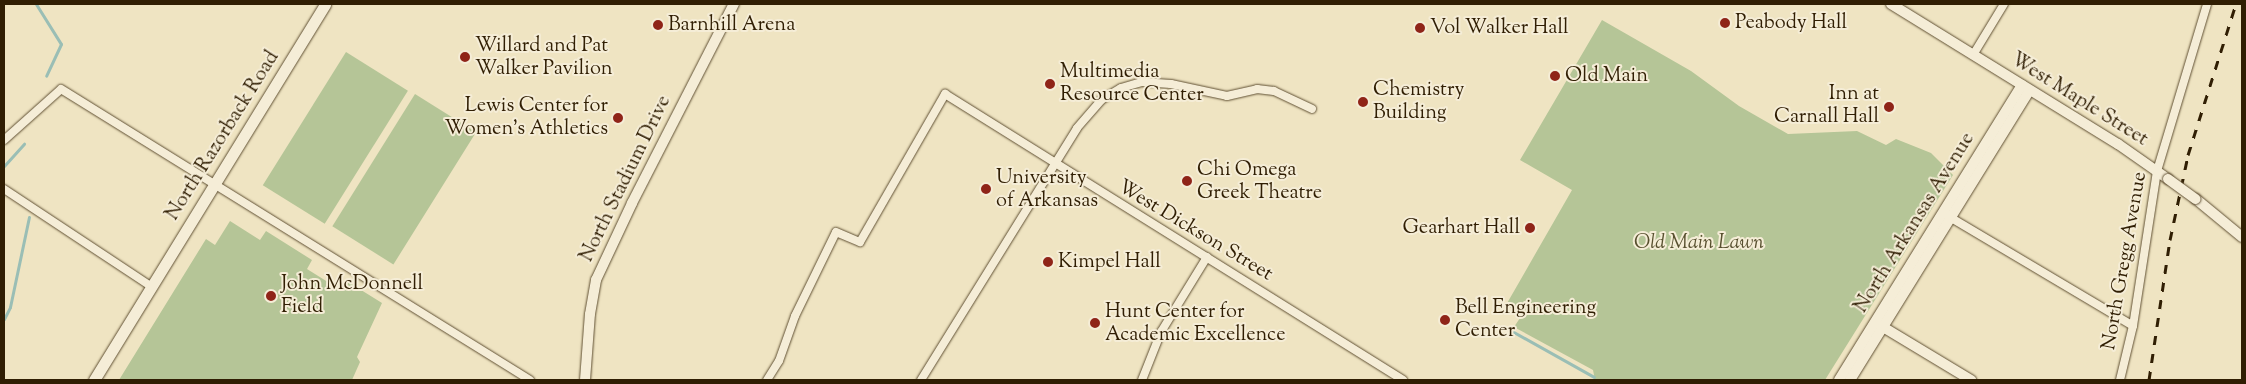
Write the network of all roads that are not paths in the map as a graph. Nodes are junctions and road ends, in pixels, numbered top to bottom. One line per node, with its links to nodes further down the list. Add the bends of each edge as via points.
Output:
1 (325, 4): 12 (main road, North Razorback Road)
2 (734, 4): 22 (street, North Stadium Drive, via 596,280)
3 (1890, 4): 6 (street, West Maple Street)
4 (2004, 4): 6 (street)
5 (2207, 4): 11 (street, North Gregg Avenue)
6 (1973, 55): 7 (street, West Maple Street)
7 (2026, 88): 11 (street, West Maple Street); 14 (street, North Arkansas Avenue)
8 (1312, 109): 10 (street, via 1274,91 1257,88 1227,96 1171,84 1142,82 1121,88 1101,100 1077,128)
9 (4, 140): 12 (street, via 61,89)
10 (1055, 164): 16 (street, West Dickson Street); 23 (street, West Dickson Street, via 945,94 860,242 836,232 795,316 779,361); 24 (street)
11 (2157, 171): 15 (street, West Maple Street, bridge); 19 (street, North Gregg Avenue)
12 (214, 185): 17 (main road, North Razorback Road); 21 (street)
13 (4, 189): 17 (street)
14 (1946, 215): 18 (street, North Arkansas Avenue); 19 (street)
15 (2242, 237)
16 (1207, 256): 25 (street, via 1161,332); 26 (street, West Dickson Street)
17 (152, 287): 20 (main road, North Razorback Road)
18 (1879, 325): 27 (street, North Arkansas Avenue); 28 (street, North Arkansas Avenue); 29 (street)
19 (2133, 326): 30 (street, North Gregg Avenue)
20 (94, 380)
21 (530, 380)
22 (585, 380)
23 (767, 380)
24 (921, 380)
25 (1142, 380)
26 (1403, 380)
27 (1839, 380)
28 (1850, 380)
29 (1971, 380)
30 (2120, 380)

